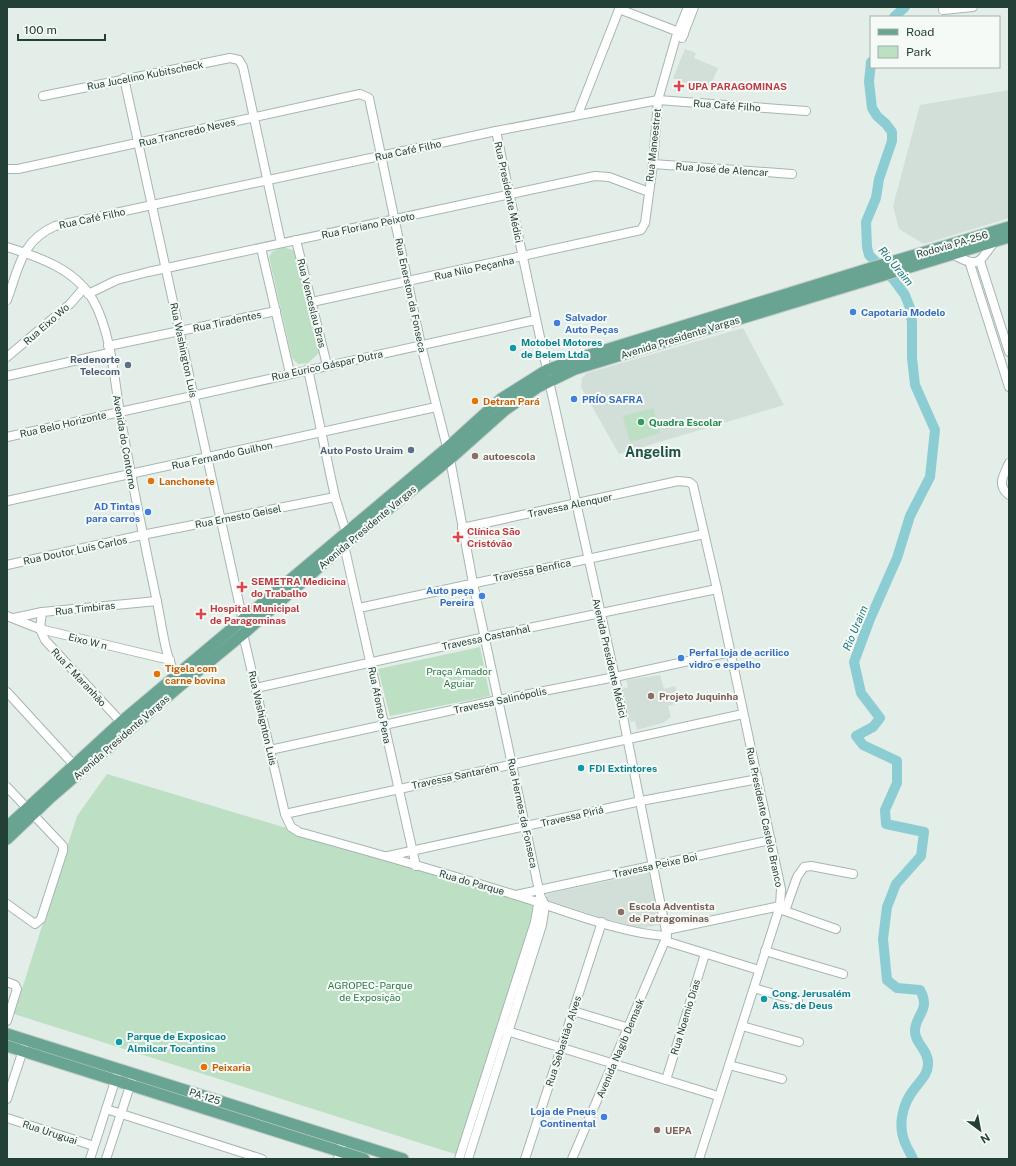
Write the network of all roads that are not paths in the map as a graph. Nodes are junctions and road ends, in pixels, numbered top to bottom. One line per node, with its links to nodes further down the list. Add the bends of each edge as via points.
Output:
1 (688, 7): 6 (street, Rua Maneestret)
2 (694, 7): 6 (street, Rua Maneestret)
3 (972, 7): 5 (street)
4 (620, 8): 6 (street); 12 (street)
5 (943, 10)
6 (681, 33): 10 (street, Rua Maneestret)
7 (124, 78): 9 (street, Rua Jucelino Kubitscheck); 13 (street, Rua Jucelino Kubitscheck, via 230,58 239,60 243,67); 15 (street, Rua Washington Luís)
8 (366, 95): 13 (street, Rua Trancredo Neves, via 360,94); 16 (street, Rua Enerston da Fonseca, via 370,101)
9 (43, 96)
10 (658, 100): 11 (street, Rua Café Filho); 12 (street, Rua Café Filho); 17 (street, Rua Maneestret)
11 (806, 111)
12 (578, 114): 14 (street, Rua Café Filho)
13 (253, 117): 15 (street, Rua Trancredo Neves); 20 (street)
14 (496, 131): 16 (street, Rua Café Filho); 22 (street, Rua Presidente Médici)
15 (139, 143): 18 (street, Rua Trancredo Neves, via 18,169); 23 (street, Rua Washington Luís)
16 (380, 156): 20 (street, Rua Café Filho); 24 (street, Rua Enerston da Fonseca)
17 (653, 164): 19 (street, Rua José de Alencar); 21 (street, Rua Maneestret)
18 (7, 169)
19 (792, 174)
20 (267, 181): 23 (street, Rua Café Filho); 30 (street)
21 (648, 192): 22 (street, Rua Floriano Peixoto, via 609,177 595,176); 26 (street, Rua Maneestret, via 645,223)
22 (509, 194): 24 (street, Rua Floriano Peixoto); 35 (street, Rua Presidente Médici)
23 (152, 205): 33 (street, Rua Café Filho, via 55,226 37,236); 39 (street, Rua Washington Luís)
24 (396, 219): 28 (street, Rua Floriano Peixoto); 41 (street, Rua Enerston da Fonseca)
25 (1009, 227): 37 (main road, Rodovia PA-256)
26 (637, 232): 35 (street, Rua Nilo Peçanha)
27 (1009, 236): 29 (main road, Rodovia PA-256)
28 (296, 240): 30 (street, Rua Floriano Peixoto); 44 (street, Rua Venceslau Bras)
29 (995, 241): 34 (main road, Rodovia PA-256); 36 (street)
30 (281, 243): 32 (street, Rua Floriano Peixoto)
31 (7, 247): 33 (street, Avenida do Contorno)
32 (261, 248): 39 (street, Rua Floriano Peixoto); 47 (street)
33 (24, 252): 42 (street, Avenida do Contorno, via 66,271); 43 (street, Rua Café Filho)
34 (952, 254): 37 (main road, Rodovia PA-256); 38 (street)
35 (522, 257): 41 (street, Rua Nilo Peçanha); 48 (street, Rua Presidente Médici)
36 (980, 261): 38 (street); 45 (street)
37 (902, 264): 40 (main road, Rodovia PA-256)
38 (970, 264): 46 (street)
39 (166, 270): 42 (street, Rua Floriano Peixoto, via 116,280); 49 (street, Rua Washington Luís)
40 (873, 272): 59 (main road, Avenida Presidente Vargas)
41 (408, 282): 44 (street, Rua Nilo Peçanha); 50 (street, Rua Enerston da Fonseca)
42 (86, 291): 51 (street, Avenida do Contorno, via 98,313); 54 (street, Rua Eixo Wo)
43 (7, 300)
44 (312, 302): 55 (street, Rua Venceslau Bras)
45 (994, 303): 46 (street); 52 (street)
46 (984, 306): 53 (street)
47 (276, 311): 49 (street, Rua Tiradentes); 57 (street)
48 (535, 320): 50 (street, Rua Euríco Gáspar Dutra); 59 (street, Rua Presidente Médici)
49 (180, 331): 51 (street, Rua Tiradentes); 61 (street, Rua Washington Luís)
50 (421, 345): 55 (street, Rua Euríco Gáspar Dutra); 62 (street, Rua Enerston da Fonseca)
51 (109, 349): 58 (street, Rua Tiradentes); 63 (street, Avenida do Contorno)
52 (1009, 350): 53 (street)
53 (998, 353): 60 (street)
54 (7, 357)
55 (327, 365): 56 (street, Rua Euríco Gáspar Dutra)
56 (308, 369): 57 (street, Rua Euríco Gáspar Dutra); 64 (street)
57 (290, 373): 61 (street, Rua Euríco Gáspar Dutra)
58 (7, 376)
59 (548, 376): 66 (main road, Avenida Presidente Vargas); 74 (street, Avenida Presidente Médici)
60 (1009, 387)
61 (193, 395): 63 (street, Rua Euríco Gáspar Dutra); 67 (street, Rua Washington Luís)
62 (436, 407): 64 (street, Rua Fernando Guilhon); 66 (street, Rua Enerston da Fonseca)
63 (119, 411): 65 (street, Rua Belo Horizonte); 69 (street, Avenida do Contorno)
64 (322, 433): 67 (street, Rua Fernando Guilhon); 72 (street)
65 (7, 437)
66 (448, 454): 76 (street, Rua Hermes da Fonseca); 77 (main road, Avenida Presidente Vargas); 80 (main road, Avenida Presidente Vargas)
67 (207, 458): 69 (street, Rua Fernando Guilhon); 75 (street, Rua Washington Luís)
68 (1009, 463): 71 (street, via 1001,480 1004,491)
69 (130, 474): 73 (street, Rua Fernando Guilhon); 79 (street, Avenida do Contorno)
70 (678, 481): 74 (street, Travessa Alenquer); 78 (street, Rua Presidente Castelo Branco, via 689,482 692,485)
71 (1009, 495)
72 (335, 497): 75 (street, Rua Ernesto Geisel); 77 (street)
73 (7, 501)
74 (576, 504): 76 (street, Travessa Alenquer); 81 (street, Avenida Presidente Médici)
75 (221, 520): 79 (street, Rua Ernesto Geisel); 90 (street, Rua Washington Luís)
76 (462, 528): 83 (street, Rua Hermes da Fonseca)
77 (346, 532): 90 (main road, Avenida Presidente Vargas)
78 (704, 534): 81 (street, Travessa Benfica); 84 (street, Rua Presidente Castelo Branco)
79 (142, 535): 82 (street, Rua Doutor Luís Carlos); 85 (street, Avenida do Contorno)
80 (344, 544): 86 (street, Rua Afonso Pena); 92 (main road, Avenida Presidente Vargas)
81 (590, 558): 83 (street, Travessa Benfica); 88 (street, Avenida Presidente Médici)
82 (7, 565)
83 (473, 583): 86 (street, Travessa Benfica); 93 (street, Rua Hermes da Fonseca)
84 (717, 589): 88 (street, Travessa Castanhal); 94 (street, Rua Presidente Castelo Branco)
85 (157, 601): 87 (street, Rua Timbiras); 95 (street, Avenida do Contorno)
86 (359, 608): 96 (street, Rua Afonso Pena)
87 (42, 612): 89 (street, Rua Timbiras); 91 (street)
88 (600, 614): 93 (street, Travessa Castanhal); 97 (street, Avenida Presidente Médici)
89 (11, 617): 91 (street, Eixo W n)
90 (243, 621): 92 (street, Rua Washignton Luis); 98 (main road, Avenida Presidente Vargas)
91 (40, 629): 95 (street, Eixo W n); 103 (street, Rua F Maranhão, via 45,640)
92 (243, 634): 98 (main road, Avenida Presidente Vargas); 99 (street, Rua Washignton Luis)
93 (485, 637): 96 (street, Travessa Castanhal); 101 (street, Rua Hermes da Fonseca)
94 (730, 652): 97 (street, Travessa Salinópolis); 102 (street, Rua Presidente Castelo Branco)
95 (170, 660): 98 (street, Avenida do Contorno)
96 (371, 662): 99 (street, Travessa Castanhal); 104 (street, Rua Afonso Pena)
97 (615, 677): 101 (street, Travessa Salinópolis); 105 (street, Avenida Presidente Médici)
98 (179, 680): 103 (main road, Avenida Presidente Vargas); 113 (main road, Avenida Presidente Vargas, via 51,797)
99 (256, 688): 106 (street, Rua Washignton Luis)
100 (7, 692): 108 (street)
101 (498, 700): 104 (street, Travessa Salinópolis); 107 (street, Rua Hermes da Fonseca)
102 (743, 714): 105 (street, Travessa Santarém); 109 (street, Rua Presidente Castelo Branco)
103 (121, 722): 108 (main road, Avenida Presidente Vargas)
104 (384, 725): 106 (street, Travessa Salinópolis); 111 (street, Rua Afonso Pena)
105 (628, 739): 107 (street, Travessa Santarém); 112 (street, Avenida Presidente Médici)
106 (270, 750): 114 (street, Rua Washignton Luis)
107 (512, 764): 111 (street, Travessa Santarém); 116 (street, Rua Hermes da Fonseca)
108 (74, 765): 113 (main road, Avenida Presidente Vargas)
109 (758, 779): 112 (street, Travessa Piriá); 118 (street, Rua Presidente Castelo Branco)
110 (7, 787): 113 (street)
111 (398, 788): 114 (street, Travessa Santarém); 119 (street, Rua Afonso Pena)
112 (641, 801): 116 (street, Travessa Piriá); 121 (street, Avenida Presidente Médici)
113 (30, 812): 115 (main road, Avenida Presidente Vargas); 117 (main road, Avenida Presidente Vargas); 126 (street, via 63,846 63,851 38,923 35,924)
114 (285, 814): 120 (street, Rua do Parque, via 291,827 299,832)
115 (7, 827)
116 (526, 827): 119 (street, Travessa Piriá); 125 (street, Rua Hermes da Fonseca)
117 (7, 839)
118 (771, 840): 121 (street, Travessa Peixe Boi); 127 (street, Rua Presidente Castelo Branco, via 780,879)
119 (413, 850): 120 (street, Travessa Piriá); 122 (street, Rua Afonso Pena)
120 (387, 857): 122 (street, Rua do Parque)
121 (654, 865): 125 (street, Travessa Peixe Boi); 130 (street, Avenida Presidente Médici)
122 (416, 866): 124 (street, Rua do Parque)
123 (853, 874): 127 (street, via 804,867)
124 (516, 895): 125 (street, Rua do Parque); 125 (street, Travessa Peixe Boi)
125 (541, 898): 128 (street, Rua do Parque); 143 (street)
126 (7, 904)
127 (782, 908): 129 (street); 130 (street); 131 (street, Rua Presidente Castelo Branco)
128 (602, 922): 130 (street, Rua do Parque, via 650,935); 139 (street, Rua Sebastião Alves)
129 (836, 929)
130 (666, 936): 132 (street); 142 (street, Avenida Nagib Demask)
131 (765, 951): 133 (street, Rua Presidente Castelo Branco); 134 (street)
132 (705, 954): 133 (street); 156 (street, Rua Noemio Dias)
133 (759, 970): 136 (street, Rua Presidente Castelo Branco)
134 (843, 974)
135 (7, 983): 137 (street, via 17,987)
136 (754, 988): 138 (street); 141 (street, Rua Presidente Castelo Branco)
137 (11, 996): 140 (street)
138 (798, 1001)
139 (573, 1011): 142 (street); 148 (street, Rua Sebastião Alves)
140 (7, 1022)
141 (742, 1026): 146 (street); 151 (street, Rua Presidente Castelo Branco)
142 (629, 1028): 150 (street, Avenida Nagib Demask)
143 (504, 1030): 148 (street); 173 (street); 174 (street)
144 (7, 1034): 145 (main road, PA-125 / PA-125)
145 (26, 1040): 149 (street); 152 (main road, PA-125 / PA-125)
146 (798, 1042)
147 (7, 1046): 149 (main road, PA-125)
148 (560, 1047): 150 (street); 175 (street, Rua Sebastião Alves)
149 (23, 1051): 155 (main road, PA-125); 159 (street)
150 (614, 1064): 156 (street); 176 (street, Avenida Nagib Demask)
151 (729, 1066): 154 (street); 158 (street, Rua Presidente Castelo Branco)
152 (119, 1068): 153 (main road, PA-125 / PA-125); 155 (street)
153 (135, 1073): 157 (street); 161 (main road, PA-125 / PA-125)
154 (782, 1079)
155 (116, 1080): 157 (main road, PA-125); 160 (street)
156 (666, 1080): 158 (street)
157 (131, 1085): 161 (main road, PA-125); 162 (street)
158 (718, 1096): 177 (street, Rua Presidente Castelo Branco)
159 (7, 1099)
160 (106, 1109): 162 (street); 166 (street)
161 (235, 1112): 164 (main road, PA-125 / PA-125)
162 (120, 1114): 169 (street); 170 (street)
163 (7, 1118): 166 (street, Rua Uruguai)
164 (295, 1131): 165 (main road, PA-125 / PA-125); 167 (main road, PA-125)
165 (348, 1142): 167 (street); 172 (main road, PA-125 / PA-125)
166 (94, 1146): 168 (street)
167 (344, 1156): 171 (main road, PA-125)
168 (90, 1159)
169 (106, 1159)
170 (262, 1159)
171 (364, 1159)
172 (403, 1159)
173 (459, 1159)
174 (468, 1159)
175 (525, 1159)
176 (572, 1159)
177 (699, 1159)

